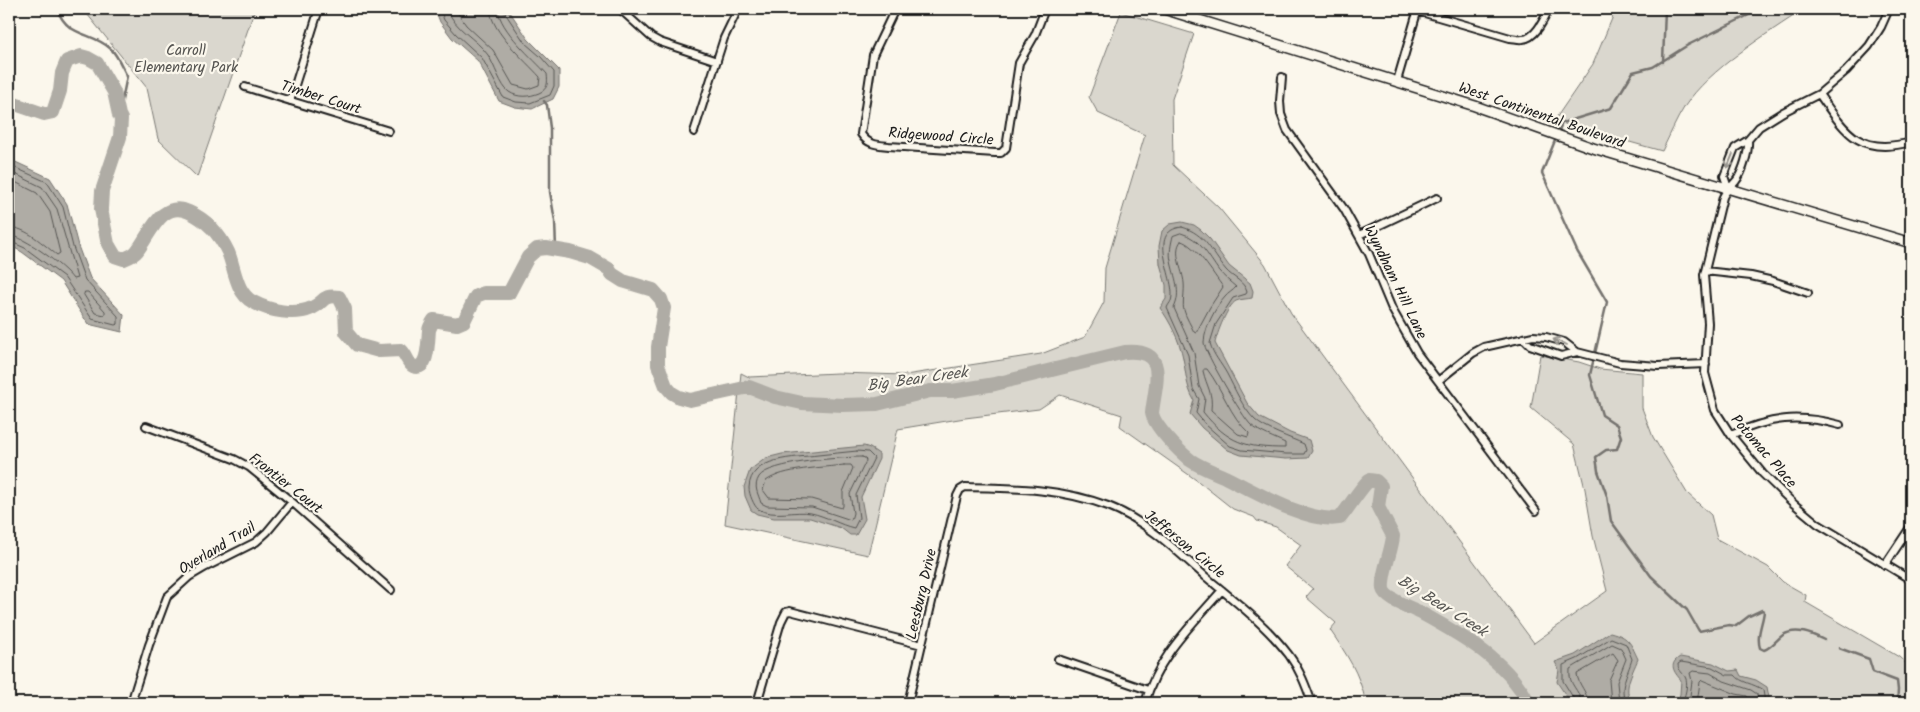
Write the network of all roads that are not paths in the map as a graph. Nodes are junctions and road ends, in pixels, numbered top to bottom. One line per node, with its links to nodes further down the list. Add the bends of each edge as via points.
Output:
1 (319, 9): 15 (street)
2 (620, 9): 10 (street, via 650,37)
3 (738, 9): 10 (street)
4 (895, 9): 5 (street, Ridgewood Circle, via 878,41 871,65 861,134 865,140 873,144 1001,153 1006,148 1019,63)
5 (1045, 9)
6 (1164, 9): 12 (main road, West Continental Boulevard)
7 (1549, 9): 9 (street, via 1541,24 1524,39 1510,38)
8 (1889, 9): 14 (street, via 1869,46)
9 (1416, 10): 12 (street)
10 (717, 61): 17 (street)
11 (1282, 77): 22 (street, Wyndham Hill Lane, via 1280,108 1287,130)
12 (1397, 81): 20 (main road, West Continental Boulevard, via 1585,145)
13 (245, 87): 15 (street, Timber Court)
14 (1819, 94): 18 (street, via 1759,127); 19 (street, via 1842,128 1862,142 1885,147)
15 (290, 101): 16 (street, Timber Court)
16 (389, 131)
17 (694, 132)
18 (1748, 140): 20 (street, via 1749,150 1736,181); 20 (street, one-way to 20, via 1735,148 1729,160 1724,176)
19 (1911, 142)
20 (1728, 188): 23 (main road, West Continental Boulevard); 24 (street, Potomac Place)
21 (1437, 198): 22 (street)
22 (1359, 235): 29 (street, Wyndham Hill Lane, via 1399,324)
23 (1911, 242)
24 (1705, 270): 25 (street, via 1751,276); 28 (street, Potomac Place)
25 (1808, 293)
26 (1522, 338): 27 (street, one-way to 26, via 1564,342 1546,336); 27 (street, via 1530,346 1561,356); 29 (street, via 1484,347)
27 (1577, 352): 28 (street, via 1604,360 1658,366)
28 (1706, 364): 32 (street, Potomac Place, via 1705,373 1715,410)
29 (1438, 381): 35 (street, Wyndham Hill Lane)
30 (1840, 425): 32 (street, via 1818,419 1780,419 1749,427)
31 (146, 426): 34 (street, Frontier Court, via 234,459 249,467)
32 (1731, 436): 37 (street, Potomac Place, via 1764,474 1818,524)
33 (960, 490): 40 (street, Jefferson Circle, via 965,487 1046,490 1108,506 1132,517 1169,544); 41 (street, Leesburg Drive)
34 (292, 502): 39 (street, Frontier Court); 44 (street, Overland Trail, via 256,542 189,577 167,597)
35 (1536, 511)
36 (1911, 526): 37 (street)
37 (1886, 565): 38 (street, Potomac Place)
38 (1911, 580)
39 (391, 590)
40 (1222, 590): 43 (street, via 1175,644); 48 (street, Jefferson Circle, via 1253,617 1289,656 1300,671)
41 (922, 645): 45 (street, via 786,612); 46 (street, Leesburg Drive)
42 (1058, 659): 43 (street)
43 (1148, 690): 47 (street)
44 (131, 703)
45 (757, 703)
46 (908, 703)
47 (1145, 703)
48 (1312, 703)

